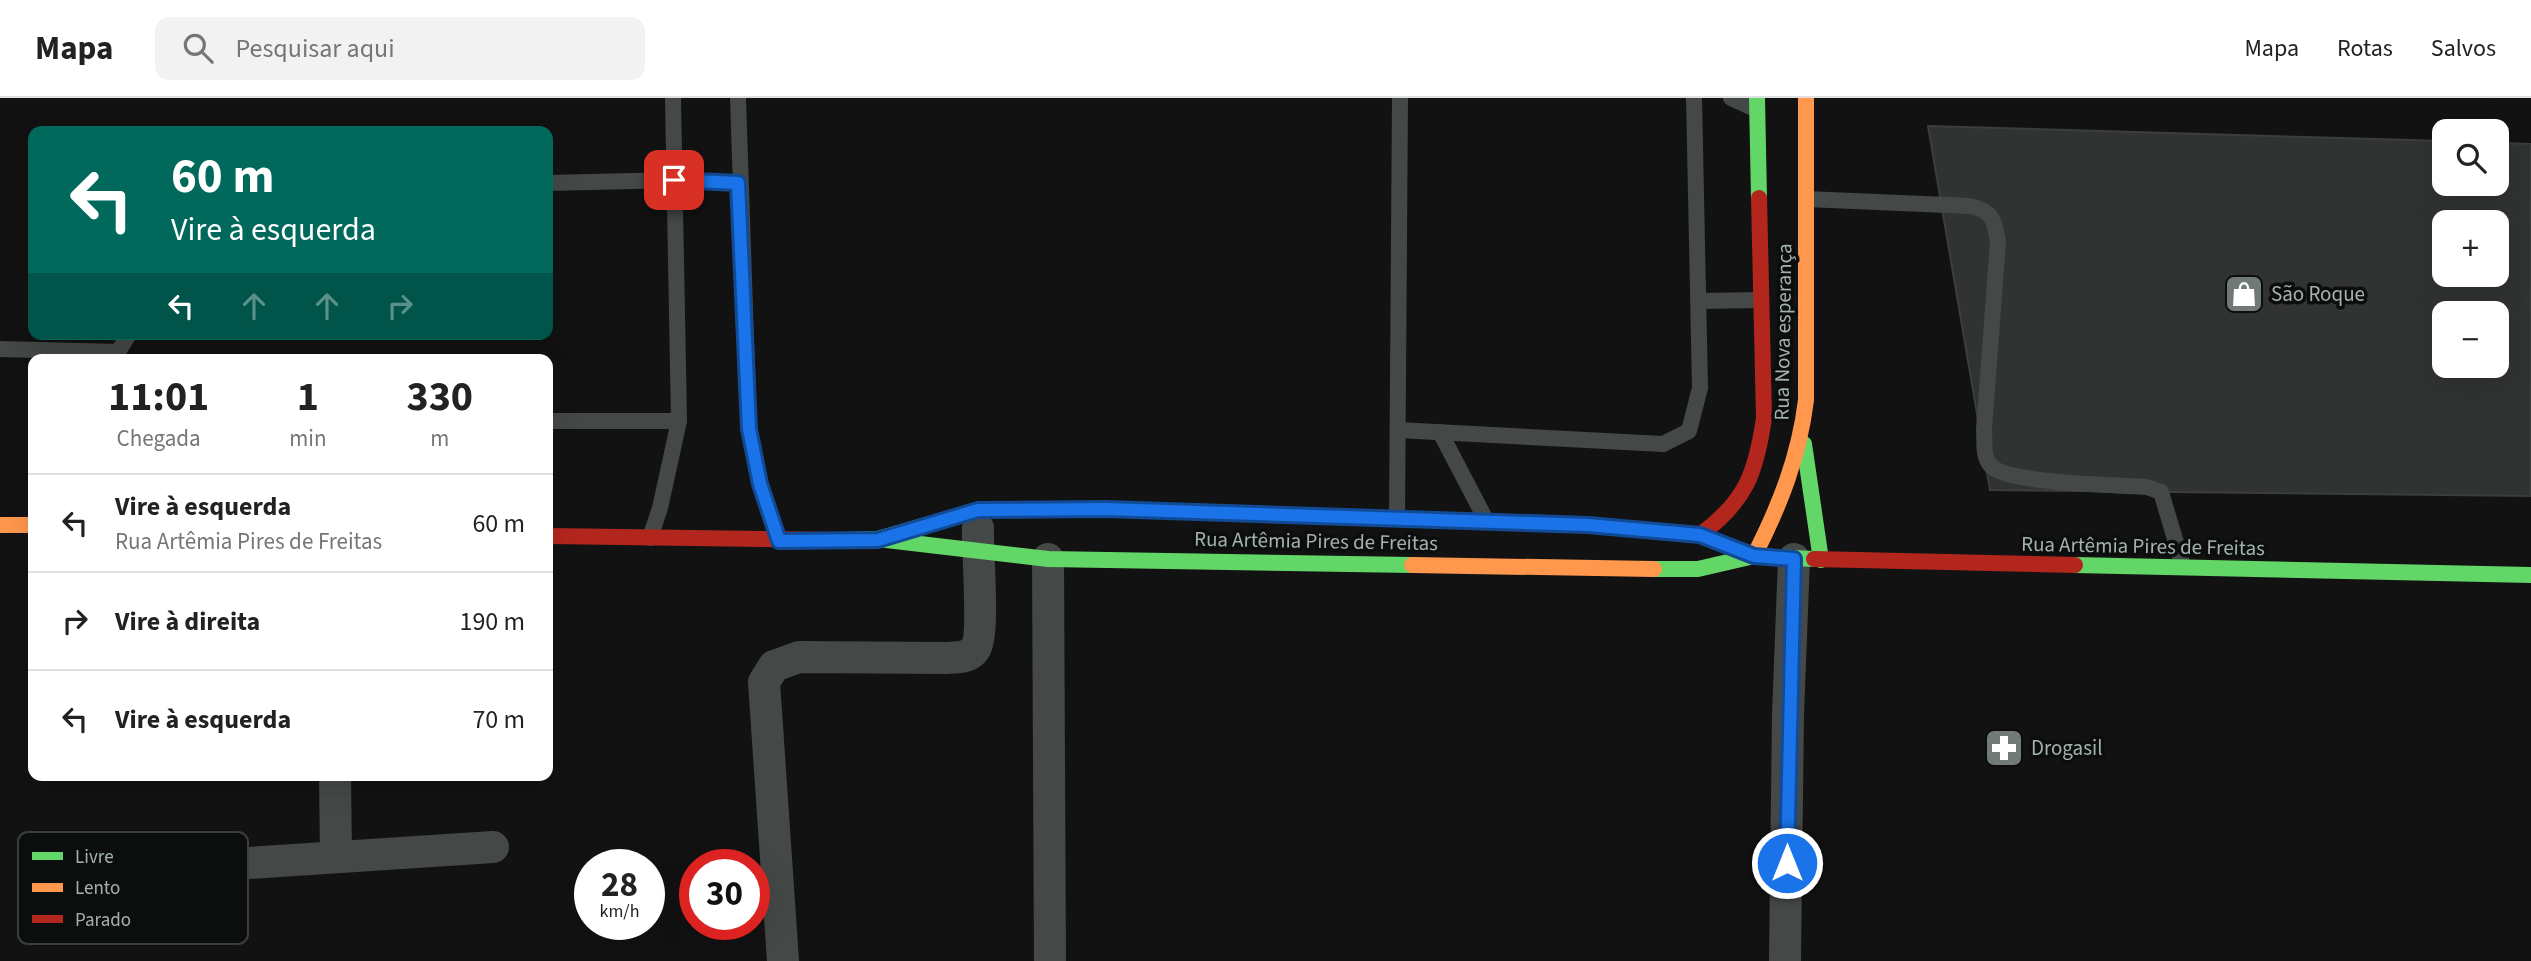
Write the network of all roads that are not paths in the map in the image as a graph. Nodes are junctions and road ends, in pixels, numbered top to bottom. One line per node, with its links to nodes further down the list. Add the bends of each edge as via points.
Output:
1 (673, 98): 8 (lane)
2 (737, 98): 10 (lane)
3 (1400, 98): 18 (lane)
4 (1693, 98): 13 (lane)
5 (1731, 98): 7 (lane)
6 (1806, 98): 11 (street, Rua Nova esperança)
7 (1757, 104): 12 (street, Rua Nova esperança)
8 (674, 180): 9 (lane); 10 (lane); 17 (lane)
9 (553, 183)
10 (738, 183): 30 (lane, via 749,429 760,484)
11 (1806, 199): 20 (street, Rua Nova esperança); 35 (lane, via 1970,206 1983,209 1995,220 1998,242 1984,429 1990,465 2013,477 2147,487 2161,492)
12 (1760, 300): 13 (lane); 26 (street, Rua Nova esperança, via 1764,418 1753,480 1724,519)
13 (1700, 301): 19 (lane, via 1700,388 1689,431 1663,444)
14 (125, 340): 15 (lane, via 118,352)
15 (0, 349)
16 (553, 421): 17 (lane)
17 (678, 421): 28 (lane)
18 (1398, 429): 19 (lane); 22 (lane)
19 (1440, 432): 23 (lane)
20 (1803, 433): 32 (street, Rua Nova esperança, via 1795,469); 34 (street)
21 (978, 510): 22 (street, Rua Artêmia Pires de Freitas); 29 (street, Rua Artêmia Pires de Freitas); 31 (street)
22 (1396, 517): 23 (street, Rua Artêmia Pires de Freitas)
23 (1486, 520): 26 (street, Rua Artêmia Pires de Freitas)
24 (0, 524): 25 (street)
25 (28, 525)
26 (1700, 535): 32 (street, Rua Artêmia Pires de Freitas)
27 (553, 536): 28 (street, Rua Artêmia Pires de Freitas)
28 (650, 538): 30 (street, Rua Artêmia Pires de Freitas)
29 (878, 540): 30 (street, Rua Artêmia Pires de Freitas); 31 (street, Rua Artêmia Pires de Freitas)
30 (779, 541)
31 (977, 552): 33 (street, Rua Artêmia Pires de Freitas); 41 (street, via 978,643 965,656 799,657 775,666 764,682)
32 (1754, 556): 33 (street, Rua Artêmia Pires de Freitas, via 1698,569); 34 (street, Rua Artêmia Pires de Freitas)
33 (1048, 559): 42 (street)
34 (1808, 559): 35 (street, Rua Artêmia Pires de Freitas); 43 (street, via 1788,713)
35 (2183, 567): 36 (street, Rua Artêmia Pires de Freitas)
36 (2531, 575)
37 (335, 781): 39 (street)
38 (493, 847): 39 (street)
39 (336, 858): 40 (street)
40 (248, 863)
41 (783, 961)
42 (1051, 961)
43 (1786, 961)

